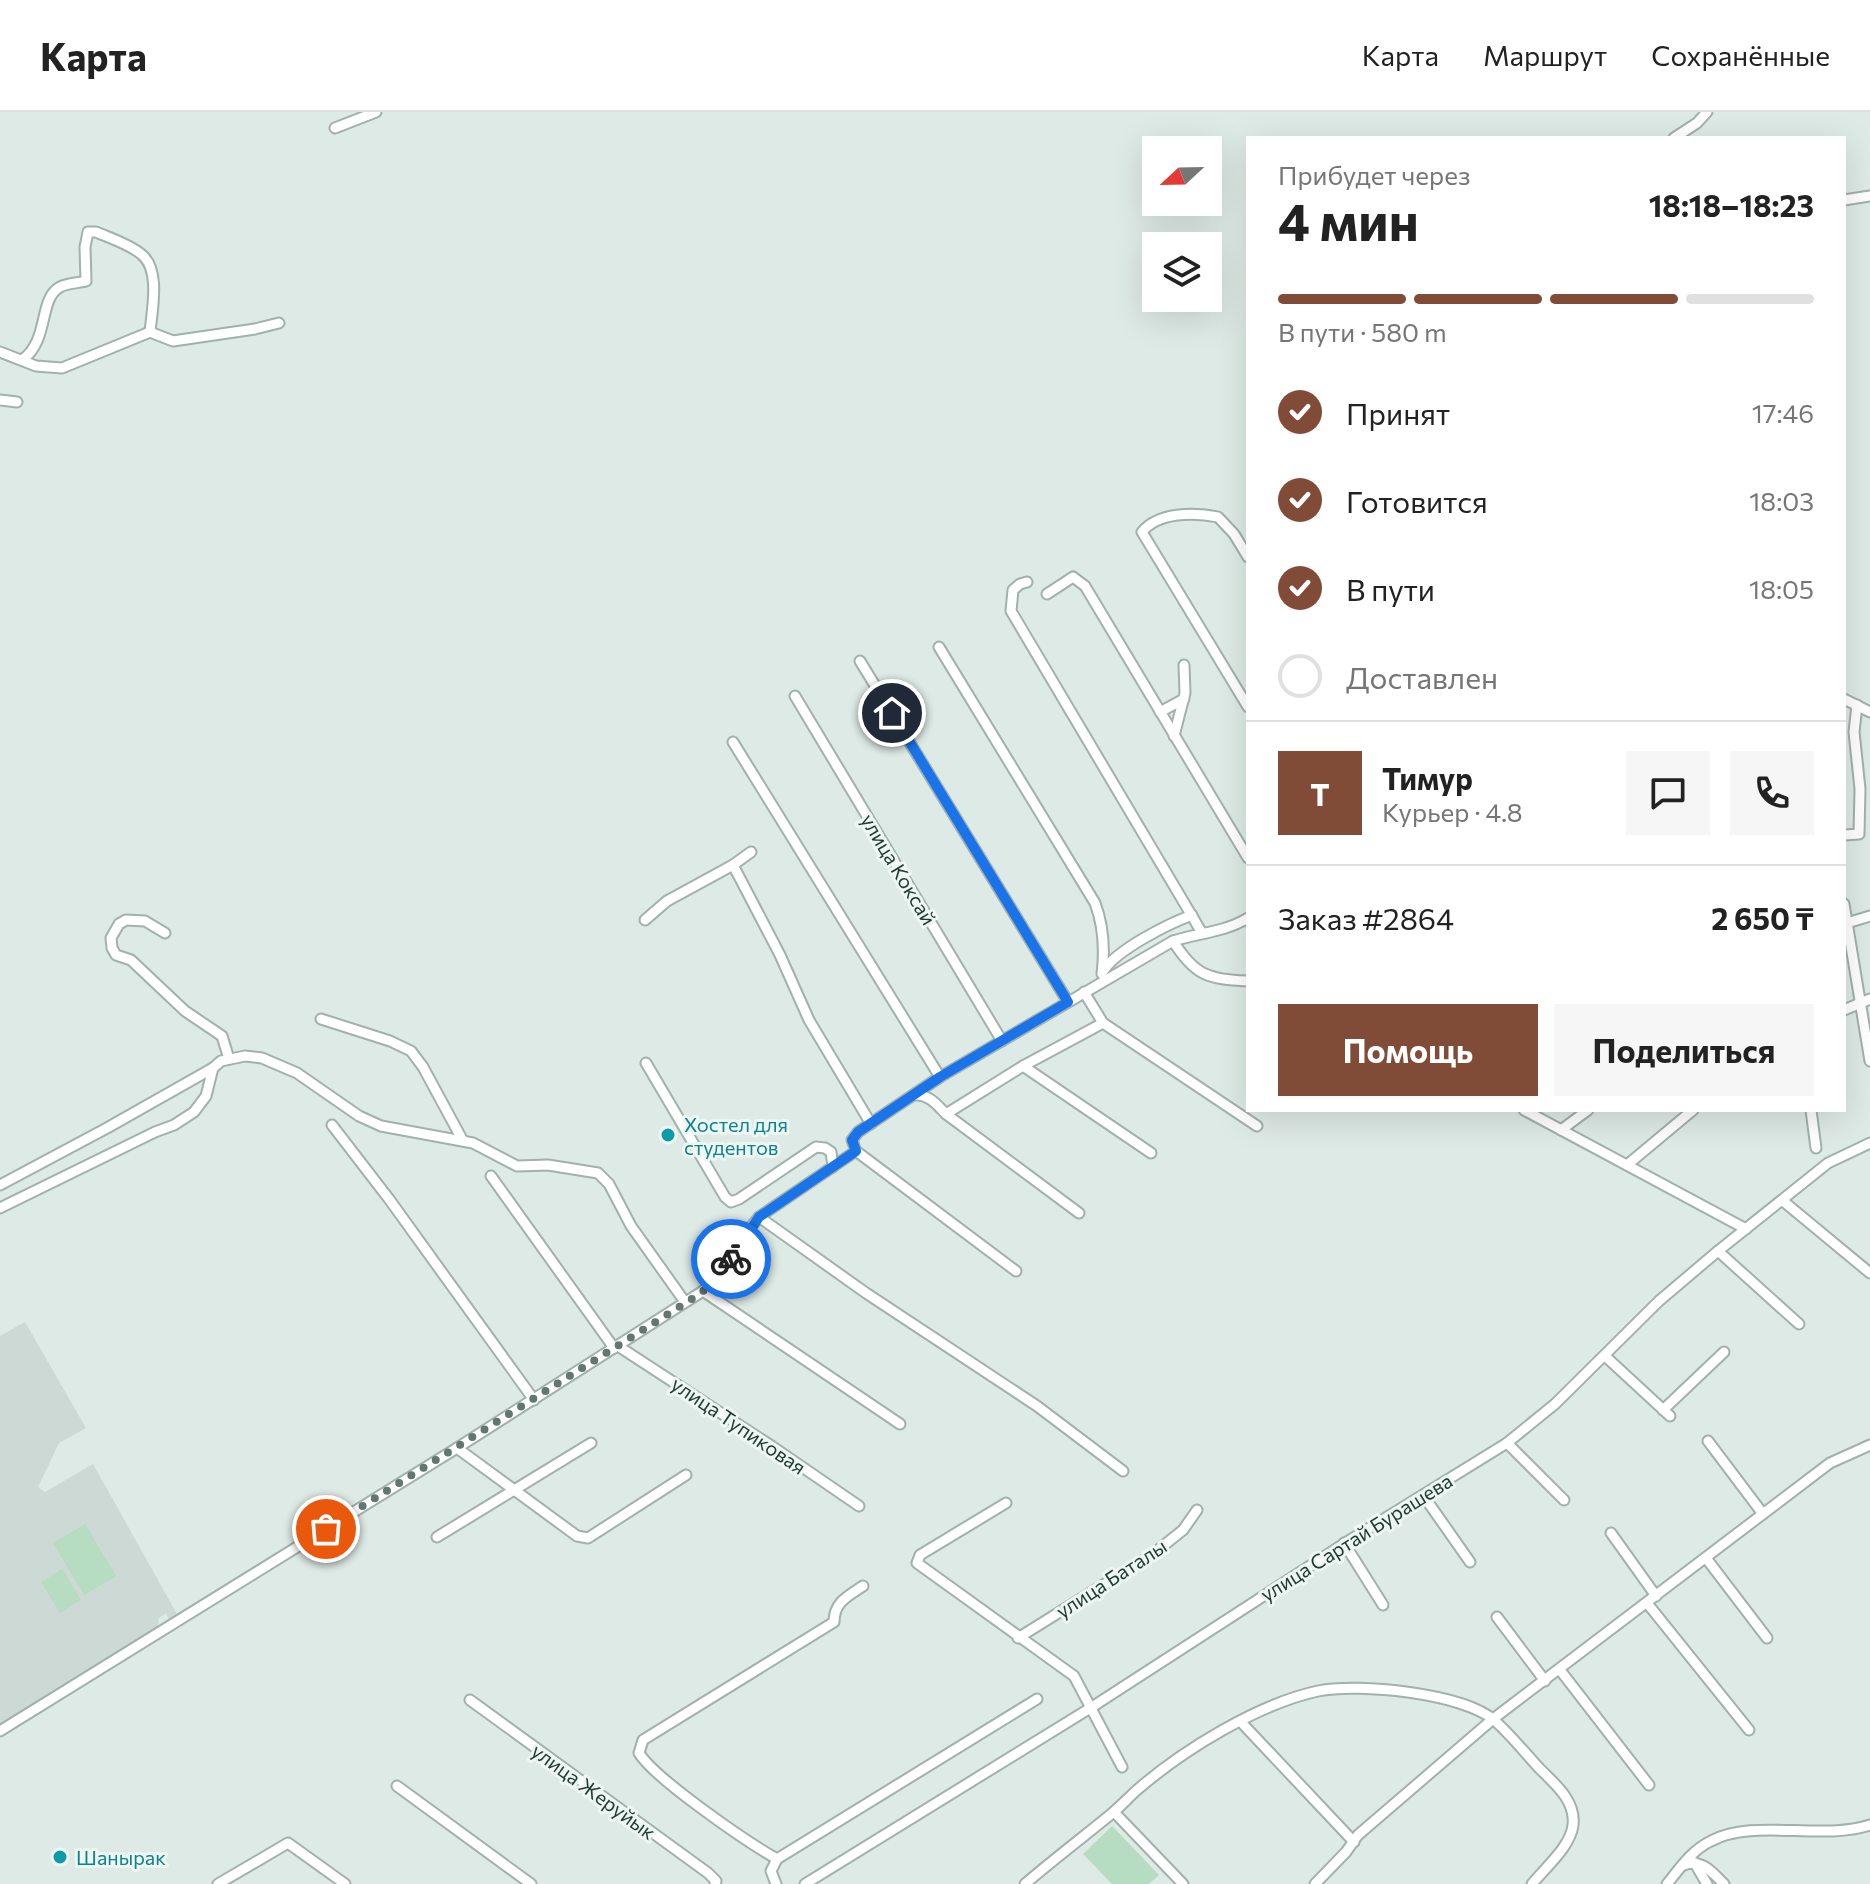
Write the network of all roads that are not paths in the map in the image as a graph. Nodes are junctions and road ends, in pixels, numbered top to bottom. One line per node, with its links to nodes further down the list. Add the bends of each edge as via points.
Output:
1 (376, 112): 3 (street)
2 (1707, 112): 4 (street)
3 (335, 128)
4 (1677, 136)
5 (1870, 196): 6 (street)
6 (1846, 200)
7 (279, 323): 8 (street, via 173,341)
8 (150, 332): 10 (street, via 62,368); 10 (street, via 149,261 88,232 86,281 60,287 50,297 39,340)
9 (0, 352): 10 (street)
10 (22, 360)
11 (0, 400): 12 (street)
12 (17, 402)
13 (1246, 554): 22 (street, via 1218,517 1170,517 1142,532)
14 (1027, 582): 34 (street, via 1013,590 1011,611)
15 (1047, 594): 24 (street, via 1073,577 1085,586)
16 (939, 647): 43 (street, via 1095,903 1104,939)
17 (860, 661): 47 (street)
18 (1184, 665): 20 (street)
19 (795, 696): 52 (street, улица Коксай)
20 (1184, 699): 24 (street); 26 (street)
21 (1846, 700): 23 (street)
22 (1246, 704)
23 (1857, 705): 25 (street); 28 (street)
24 (1160, 712): 26 (street)
25 (1870, 712)
26 (1174, 736): 32 (street)
27 (733, 742): 58 (street)
28 (1859, 834): 29 (street); 30 (street)
29 (1846, 835)
30 (1870, 835)
31 (751, 852): 33 (street)
32 (1246, 855)
33 (733, 865): 38 (street, via 667,901); 65 (street, via 809,1020)
34 (1192, 915): 41 (street); 43 (street, via 1109,963)
35 (1870, 916): 39 (street)
36 (1846, 917): 39 (street)
37 (1246, 919): 41 (street)
38 (645, 920)
39 (1847, 923): 48 (street)
40 (165, 933): 53 (street, via 145,921 126,920 114,929 112,948 222,1036)
41 (1202, 933): 42 (street)
42 (1173, 941): 43 (street); 44 (street, via 1204,975)
43 (1101, 979): 45 (street)
44 (1246, 981)
45 (1084, 992): 47 (street); 51 (street)
46 (1870, 999): 48 (street)
47 (1068, 1002): 52 (street)
48 (1858, 1002): 49 (street); 54 (street)
49 (1846, 1009)
50 (321, 1019): 69 (street, via 411,1051)
51 (1103, 1023): 56 (street); 67 (street)
52 (1002, 1041): 58 (street)
53 (229, 1059): 57 (street); 69 (street, via 262,1058 297,1073 381,1126)
54 (1870, 1061)
55 (646, 1063): 75 (street, via 731,1202 816,1147 831,1152)
56 (1023, 1066): 64 (street); 73 (street)
57 (213, 1068): 77 (street); 79 (street, via 206,1096 194,1112)
58 (940, 1077): 59 (street)
59 (916, 1095): 64 (street, via 933,1101); 65 (street)
60 (1528, 1112): 68 (street)
61 (1585, 1112): 68 (street)
62 (1691, 1112): 74 (street)
63 (1811, 1112): 71 (street)
64 (946, 1114): 80 (street)
65 (871, 1124): 72 (street, via 852,1140)
66 (332, 1125): 92 (street)
67 (1257, 1126)
68 (1561, 1130): 74 (street)
69 (463, 1141): 87 (street, via 517,1166 598,1173)
70 (1870, 1143): 78 (street, улица Сартай Бурашева, via 1828,1163)
71 (1816, 1148)
72 (856, 1151): 75 (street); 84 (street)
73 (1151, 1153)
74 (1627, 1165): 82 (street)
75 (833, 1167): 81 (street)
76 (491, 1176): 89 (street)
77 (0, 1185)
78 (1783, 1201): 82 (street, улица Сартай Бурашева); 85 (street)
79 (0, 1208)
80 (1079, 1213)
81 (759, 1217): 86 (street, via 725,1272); 99 (street, via 1037,1406)
82 (1746, 1229): 83 (street, улица Сартай Бурашева)
83 (1718, 1251): 88 (street); 91 (street, улица Сартай Бурашева)
84 (1016, 1271)
85 (1870, 1273)
86 (703, 1291): 87 (street); 93 (street)
87 (685, 1302): 89 (street)
88 (1799, 1324)
89 (616, 1347): 92 (street); 105 (street, улица Тупиковая)
90 (1724, 1352): 91 (street, via 1667,1413)
91 (1605, 1356): 96 (street, улица Сартай Бурашева)
92 (534, 1400): 98 (street)
93 (900, 1424)
94 (1708, 1441): 107 (street)
95 (591, 1443): 101 (street)
96 (1507, 1443): 102 (street, улица Сартай Бурашева); 103 (street)
97 (1870, 1445): 107 (street, via 1830,1463)
98 (457, 1448): 101 (street); 128 (street)
99 (1123, 1471)
100 (686, 1475): 101 (street, via 588,1538 577,1536)
101 (514, 1491): 109 (street)
102 (1423, 1495): 110 (street, улица Сартай Бурашева); 112 (street)
103 (1564, 1500)
104 (1006, 1503): 118 (street, via 920,1555 917,1563)
105 (859, 1506)
106 (1197, 1510): 118 (street, улица Баталы, via 1183,1530 1153,1554)
107 (1763, 1514): 111 (street)
108 (1611, 1533): 114 (street)
109 (437, 1537)
110 (1344, 1543): 116 (street); 124 (street, улица Сартай Бурашева)
111 (1706, 1558): 114 (street); 119 (street)
112 (1470, 1562)
113 (863, 1586): 135 (street, via 840,1602 834,1622 640,1746 645,1763)
114 (1656, 1596): 115 (street)
115 (1647, 1603): 120 (street); 127 (street)
116 (1383, 1605)
117 (1497, 1617): 121 (street)
118 (1018, 1638): 124 (street, via 1074,1676)
119 (1767, 1638)
120 (1560, 1670): 121 (street); 130 (street)
121 (1545, 1681): 125 (street)
122 (1037, 1699): 135 (street)
123 (470, 1700): 141 (street, улица Жеруйык, via 708,1873)
124 (1092, 1707): 129 (street); 143 (street, улица Сартай Бурашева)
125 (1493, 1719): 126 (street, via 1460,1701 1348,1688 1294,1698); 134 (street); 147 (street, via 1560,1790 1573,1814 1573,1828)
126 (1240, 1721): 132 (street, via 1137,1789); 134 (street)
127 (1749, 1730)
128 (0, 1731)
129 (1122, 1767)
130 (1649, 1785)
131 (397, 1786): 140 (street)
132 (1114, 1812): 144 (street); 145 (street)
133 (1870, 1825): 137 (street, via 1819,1832 1732,1833 1711,1840)
134 (1354, 1842): 146 (street)
135 (777, 1859): 142 (street, via 771,1871)
136 (1694, 1862): 137 (street); 149 (street); 150 (street)
137 (1681, 1867): 148 (street)
138 (218, 1884): 139 (street, via 283,1844 293,1845)
139 (345, 1884)
140 (531, 1884)
141 (715, 1884)
142 (776, 1884)
143 (805, 1884)
144 (1025, 1884)
145 (1183, 1884)
146 (1315, 1884)
147 (1532, 1884)
148 (1667, 1884)
149 (1707, 1884)
150 (1724, 1884)

